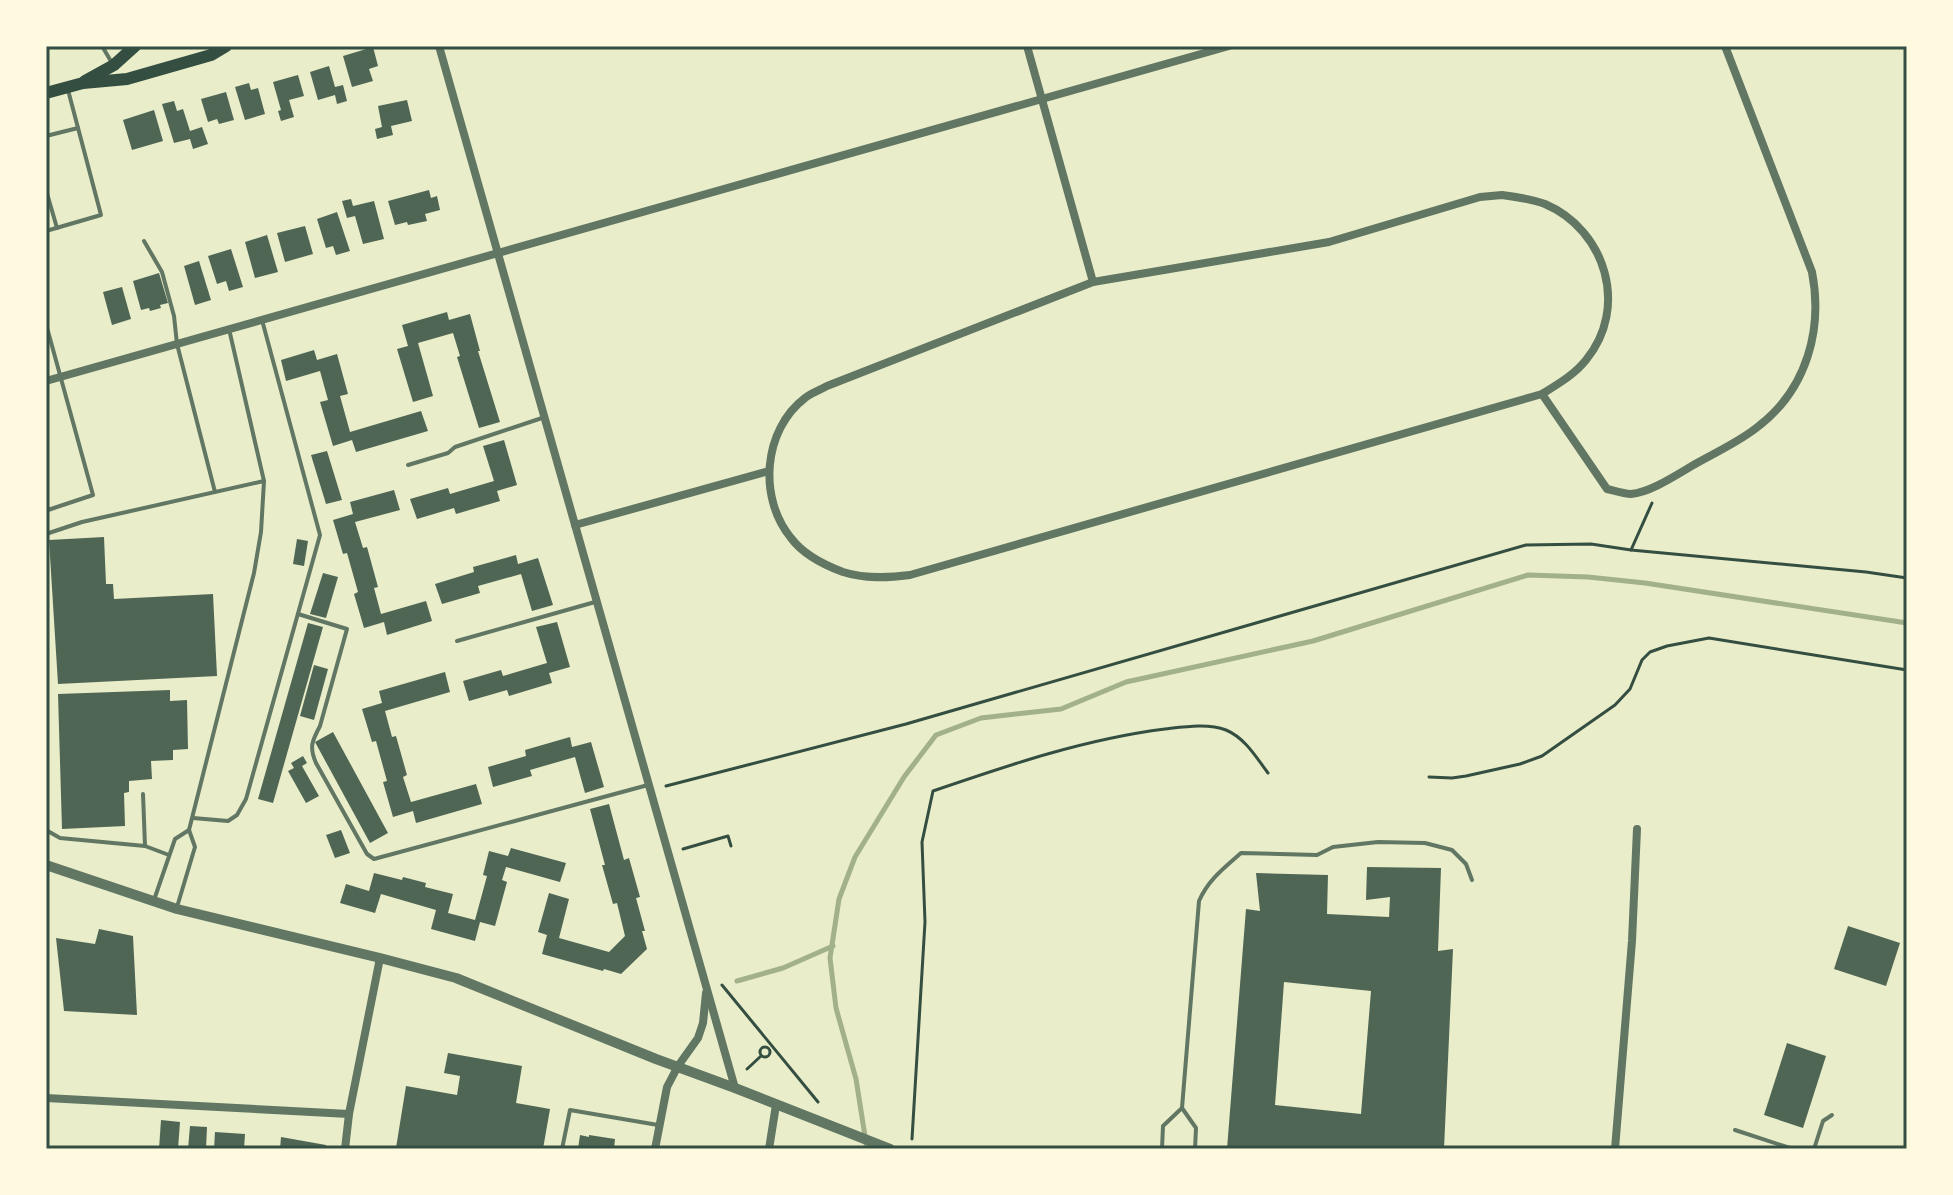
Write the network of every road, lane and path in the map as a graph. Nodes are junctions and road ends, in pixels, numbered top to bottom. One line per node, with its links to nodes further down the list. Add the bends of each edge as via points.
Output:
1 (102, 46): 8 (lane)
2 (135, 46): 8 (main road)
3 (226, 46): 9 (main road, via 127,79)
4 (439, 46): 19 (street)
5 (1027, 46): 12 (street)
6 (1229, 46): 12 (street)
7 (1725, 46): 32 (street, via 1807,256 1815,287 1814,335 1798,379 1770,417)
8 (114, 65): 9 (main road)
9 (83, 83): 10 (main road)
10 (67, 87): 11 (main road); 13 (lane)
11 (46, 93)
12 (1042, 99): 19 (street); 20 (street)
13 (78, 128): 14 (lane); 16 (lane, via 101,215)
14 (46, 136)
15 (46, 190): 16 (lane)
16 (57, 228): 17 (lane)
17 (46, 231)
18 (144, 241): 24 (lane, via 162,272)
19 (497, 253): 21 (street); 28 (street)
20 (1093, 282): 27 (street, via 1329,242 1480,197 1525,198 1567,217 1583,233 1608,284 1603,329 1593,350 1571,376); 30 (street, via 806,397 780,428)
21 (262, 320): 23 (street); 41 (lane, via 320,535)
22 (46, 324): 25 (lane)
23 (229, 329): 24 (street); 31 (lane)
24 (177, 344): 25 (street); 33 (lane)
25 (61, 377): 26 (street); 35 (lane, via 93,495)
26 (46, 381)
27 (1542, 394): 30 (street, via 910,575 884,578 832,567 792,539 772,501); 32 (street, via 1607,489 1630,494)
28 (545, 418): 29 (lane); 36 (street)
29 (408, 465)
30 (769, 471): 36 (street)
31 (264, 481): 33 (lane); 49 (lane, via 254,573)
32 (1662, 482): 38 (path)
33 (215, 492): 37 (lane)
34 (46, 502): 35 (lane)
35 (47, 510)
36 (575, 525): 40 (street)
37 (46, 534)
38 (1631, 550): 39 (path); 47 (path, via 1591,544 1526,545 906,724)
39 (1907, 578)
40 (597, 602): 42 (lane); 46 (street)
41 (298, 614): 46 (lane, via 347,629 311,750 374,859); 49 (lane, via 246,799 228,821)
42 (457, 641)
43 (1907, 670): 45 (path, via 1709,638 1667,646 1642,660 1630,689 1615,705 1542,756 1452,778)
44 (1268, 773): 77 (path, via 1235,734 1186,727 1125,734 933,791 922,842 925,922)
45 (1429, 777)
46 (648, 785): 63 (street)
47 (666, 786)
48 (143, 794): 53 (lane)
49 (192, 818): 52 (lane)
50 (1637, 829): 85 (street)
51 (46, 830): 53 (lane, via 60,838)
52 (189, 830): 56 (lane, via 175,839); 60 (lane, via 195,847)
53 (145, 846): 56 (lane)
54 (731, 846): 55 (path, via 728,836)
55 (683, 849)
56 (169, 855): 59 (lane)
57 (46, 865): 59 (street)
58 (1472, 880): 72 (lane, via 1452,850 1425,843 1333,847 1317,855 1241,853 1205,886 1199,901)
59 (154, 901): 60 (street)
60 (177, 909): 61 (street)
61 (380, 958): 66 (street, via 456,978); 73 (street)
62 (722, 985): 65 (path)
63 (707, 988): 66 (street, via 698,1038); 68 (street)
64 (779, 1040): 65 (path)
65 (770, 1047): 67 (path, via 769,1056 761,1056); 70 (path)
66 (678, 1066): 68 (street); 75 (street, via 667,1087)
67 (747, 1069)
68 (735, 1088): 71 (street)
69 (46, 1098): 73 (street)
70 (818, 1102)
71 (776, 1105): 78 (street); 82 (street)
72 (1182, 1108): 83 (lane, via 1163,1126); 84 (lane, via 1196,1128)
73 (349, 1114): 79 (street)
74 (1832, 1115): 87 (lane, via 1823,1121)
75 (660, 1126): 80 (lane, via 570,1110); 81 (street)
76 (1735, 1130): 86 (lane)
77 (912, 1139)
78 (887, 1148)
79 (345, 1149)
80 (562, 1149)
81 (655, 1149)
82 (769, 1149)
83 (1162, 1149)
84 (1195, 1149)
85 (1615, 1149)
86 (1793, 1149)
87 (1814, 1149)

